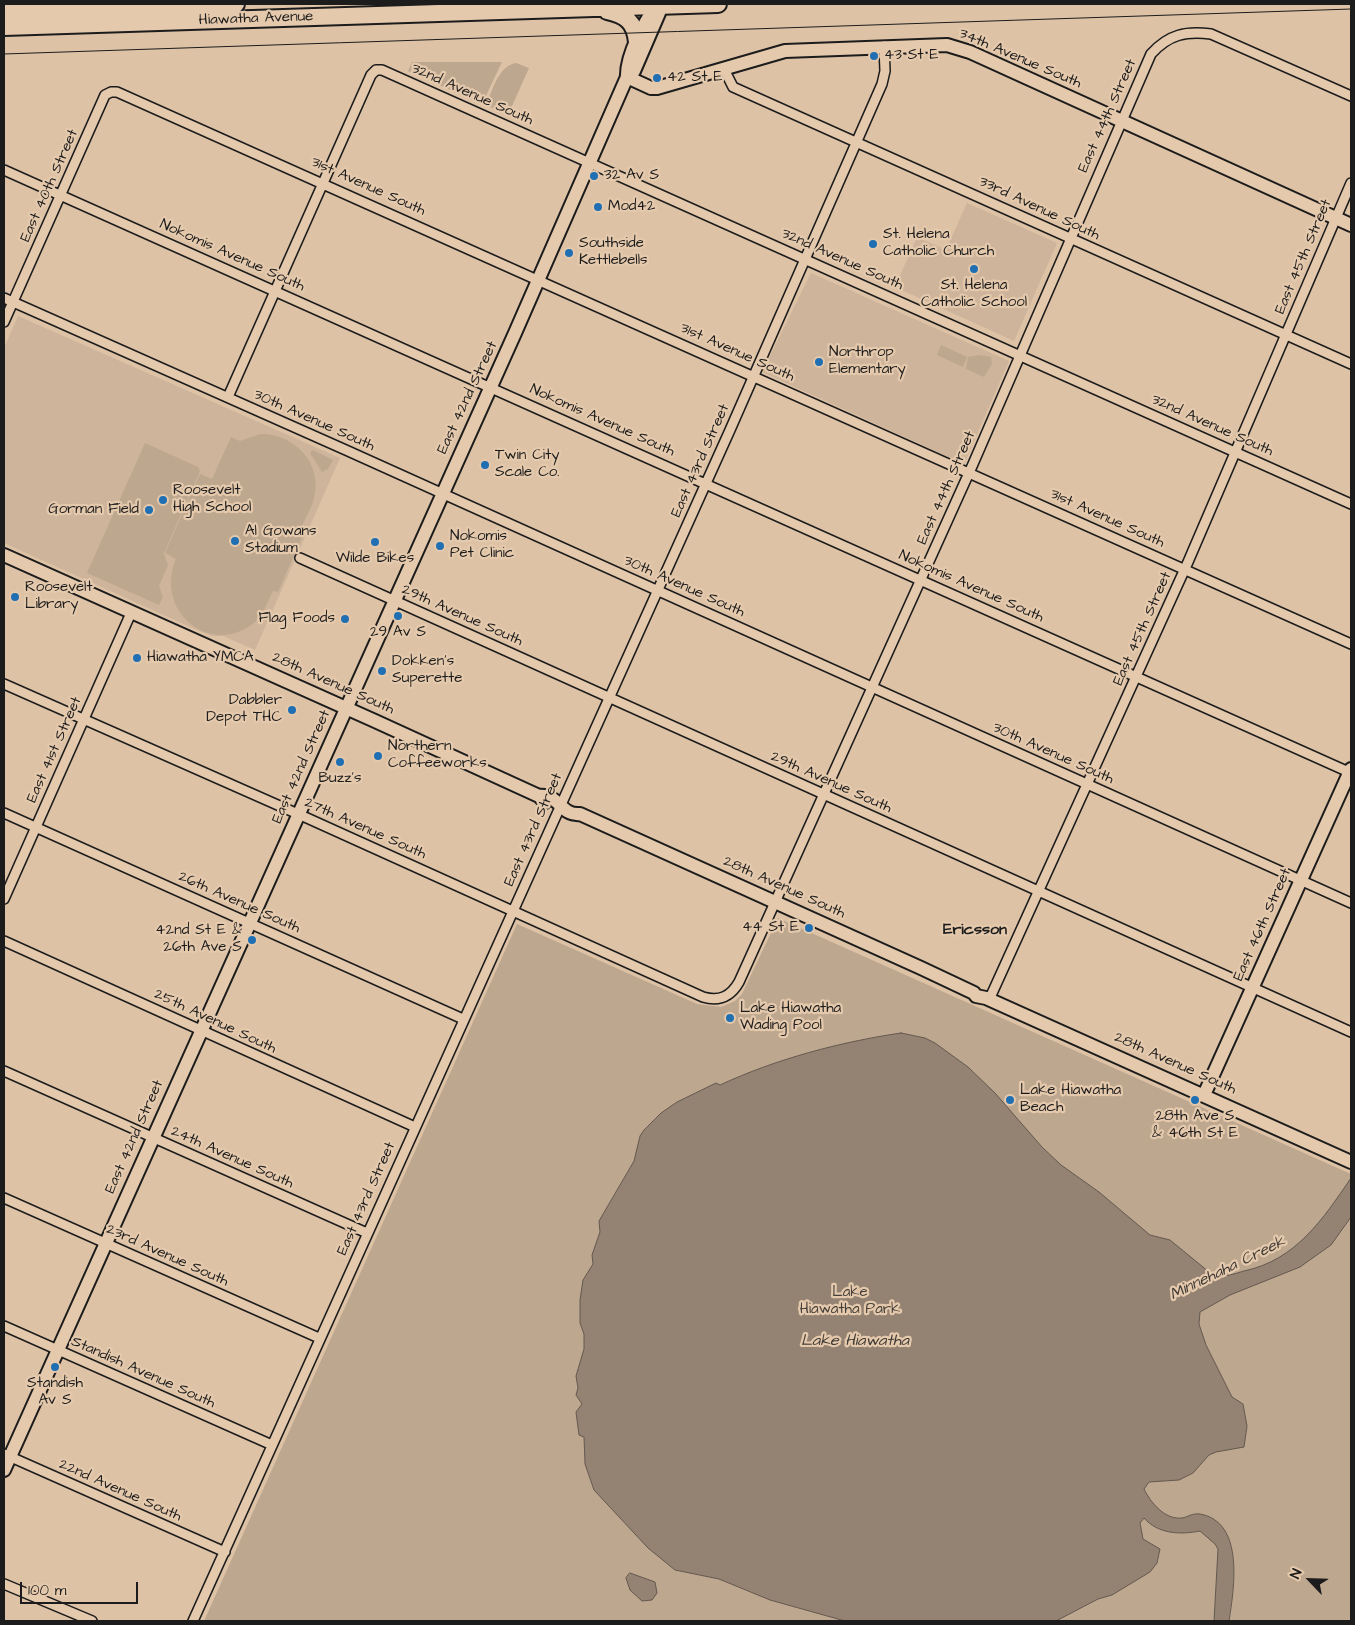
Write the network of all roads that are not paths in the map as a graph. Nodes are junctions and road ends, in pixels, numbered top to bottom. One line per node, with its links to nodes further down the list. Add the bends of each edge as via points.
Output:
1 (236, 4): 3 (highway, Hiawatha Avenue)
2 (718, 4): 4 (highway, Hiawatha Avenue)
3 (154, 5): 6 (highway, Hiawatha Avenue)
4 (658, 5): 5 (highway, Hiawatha Avenue); 8 (street, East 42nd Street, via 652,9); 11 (street, East 42nd Street, via 658,18 634,71)
5 (592, 7): 7 (highway, Hiawatha Avenue); 8 (highway, via 623,15 633,24)
6 (4, 11)
7 (4, 27)
8 (637, 42): 11 (street, East 42nd Street, via 626,67)
9 (884, 46): 10 (street, 34th Avenue South, via 785,51); 14 (street, 34th Avenue South, via 947,46 970,52); 15 (street, East 43rd Street, via 882,84)
10 (724, 69): 11 (street, 34th Avenue South, via 657,88); 15 (street, 33rd Avenue South, via 733,87)
11 (627, 77): 16 (street, East 42nd Street)
12 (111, 92): 18 (street, 31st Avenue South); 20 (street, East 40th Street, via 106,95)
13 (1351, 96): 14 (street, East 44th Street, via 1211,34 1193,32 1162,42 1151,54)
14 (1121, 121): 21 (street, 34th Avenue South); 23 (street, East 44th Street)
15 (856, 142): 23 (street, 33rd Avenue South); 24 (street, East 43rd Street)
16 (590, 162): 18 (street, 32nd Avenue South, via 376,70); 24 (street, 32nd Avenue South); 25 (street, East 42nd Street)
17 (4, 170): 20 (street, Nokomis Avenue South)
18 (324, 183): 25 (street, 31st Avenue South); 26 (street)
19 (1351, 183): 21 (street, East 45th Street)
20 (60, 195): 26 (street, Nokomis Avenue South); 27 (street, East 40th Street)
21 (1336, 218): 22 (street, 34th Avenue South); 29 (street, East 45th Street)
22 (1351, 225)
23 (1070, 239): 29 (street, 33rd Avenue South); 30 (street, East 44th Street)
24 (805, 258): 30 (street, 32nd Avenue South); 32 (street, East 43rd Street)
25 (539, 279): 32 (street, 31st Avenue South); 33 (street, East 42nd Street)
26 (276, 291): 33 (street, Nokomis Avenue South); 34 (street)
27 (8, 300): 28 (street, East 40th Street); 34 (street, 30th Avenue South)
28 (4, 322)
29 (1286, 335): 31 (street, 33rd Avenue South); 35 (street, East 45th Street)
30 (1021, 356): 35 (street, 32nd Avenue South); 36 (street, East 44th Street)
31 (1351, 364)
32 (754, 376): 36 (street, 31st Avenue South); 37 (street, East 43rd Street)
33 (491, 386): 37 (street, Nokomis Avenue South); 38 (street, East 42nd Street)
34 (228, 398): 38 (street, 30th Avenue South)
35 (1235, 452): 39 (street, 32nd Avenue South); 42 (street, East 45th Street)
36 (969, 473): 42 (street, 31st Avenue South); 43 (street, East 44th Street)
37 (707, 483): 43 (street, Nokomis Avenue South); 44 (street, East 43rd Street)
38 (442, 493): 44 (street, 30th Avenue South); 45 (street, East 42nd Street)
39 (1351, 504)
40 (4, 555): 46 (street, 28th Avenue South)
41 (300, 558): 45 (street, 29th Avenue South)
42 (1185, 568): 47 (street, 31st Avenue South); 48 (street, East 45th Street)
43 (921, 580): 48 (street, Nokomis Avenue South); 50 (street, East 44th Street)
44 (658, 590): 50 (street, 30th Avenue South); 51 (street, East 43rd Street)
45 (394, 600): 51 (street, 29th Avenue South); 52 (street, East 42nd Street)
46 (131, 613): 52 (street, 28th Avenue South); 53 (street, East 41st Street)
47 (1351, 644)
48 (1136, 676): 54 (street, Nokomis Avenue South); 55 (street, East 45th Street)
49 (4, 684): 53 (street, 27th Avenue South)
50 (872, 687): 55 (street, 30th Avenue South); 56 (street, East 44th Street)
51 (609, 698): 56 (street, 29th Avenue South); 57 (street, East 43rd Street)
52 (347, 708): 57 (street, 28th Avenue South, via 539,796 552,798); 59 (street, East 42nd Street)
53 (84, 720): 59 (street, 27th Avenue South); 60 (street, East 41st Street)
54 (1351, 772): 61 (street, East 46th Street)
55 (1087, 784): 61 (street, 30th Avenue South); 62 (street, East 45th Street)
56 (823, 795): 62 (street, 29th Avenue South); 64 (street, East 44th Street)
57 (560, 805): 64 (street, 28th Avenue South, via 567,811); 66 (street, East 43rd Street)
58 (4, 813): 60 (street, 26th Avenue South)
59 (298, 814): 66 (street, 27th Avenue South); 67 (street, East 42nd Street)
60 (36, 827): 63 (street, East 41st Street); 67 (street, 26th Avenue South)
61 (1301, 880): 65 (street, 30th Avenue South); 69 (street, East 46th Street)
62 (1038, 892): 69 (street, 29th Avenue South); 70 (street, East 45th Street)
63 (4, 899)
64 (775, 902): 70 (street, 28th Avenue South); 71 (street, East 44th Street, via 734,991)
65 (1351, 903)
66 (513, 910): 71 (street, 27th Avenue South); 72 (street, East 43rd Street)
67 (250, 923): 72 (street, 26th Avenue South); 73 (street, East 42nd Street)
68 (4, 941): 73 (street, 25th Avenue South)
69 (1253, 988): 74 (street, 29th Avenue South); 76 (street, East 46th Street)
70 (983, 997): 76 (street, 28th Avenue South)
71 (714, 1000)
72 (463, 1019): 77 (street, East 43rd Street)
73 (201, 1030): 77 (street, 25th Avenue South); 78 (street, East 42nd Street)
74 (1351, 1032)
75 (4, 1071): 78 (street, 24th Avenue South)
76 (1204, 1095): 79 (street, 28th Avenue South)
77 (415, 1127): 81 (street, East 43rd Street)
78 (153, 1138): 81 (street, 24th Avenue South); 82 (street, East 42nd Street)
79 (1348, 1160)
80 (4, 1198): 82 (street, 23rd Avenue South)
81 (367, 1233): 84 (street, East 43rd Street)
82 (105, 1244): 84 (street, 23rd Avenue South); 85 (street, East 42nd Street)
83 (4, 1326): 85 (street, Standish Avenue South)
84 (320, 1338): 86 (street, East 43rd Street)
85 (56, 1350): 86 (street, Standish Avenue South); 87 (street, East 42nd Street)
86 (272, 1445): 89 (street, East 43rd Street)
87 (7, 1455): 88 (street, East 42nd Street); 89 (street, 22nd Avenue South)
88 (4, 1470)
89 (225, 1552): 92 (street, East 43rd Street)
90 (4, 1584): 91 (street)
91 (92, 1621)
92 (193, 1621)

